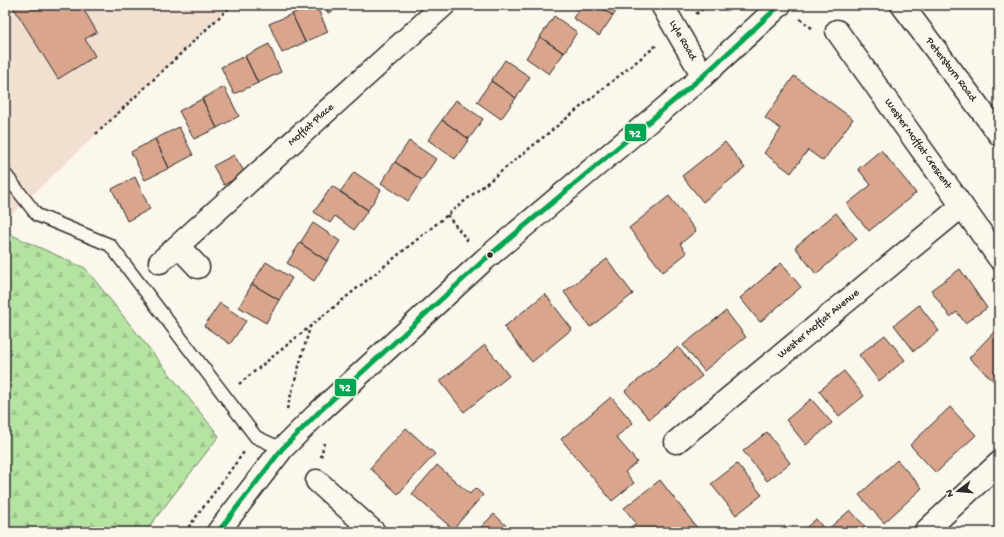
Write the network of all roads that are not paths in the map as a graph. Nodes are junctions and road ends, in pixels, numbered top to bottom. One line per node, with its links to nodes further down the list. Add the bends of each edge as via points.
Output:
1 (444, 5): 10 (street, Moffat Place)
2 (662, 5): 6 (street, Lyle Road)
3 (780, 5): 6 (street)
4 (902, 5): 7 (street, Petersburn Road)
5 (837, 31): 9 (street, Wester Moffat Crescent)
6 (703, 76): 15 (street, via 484,260)
7 (999, 134)
8 (5, 174): 15 (lane, via 38,215 110,245 256,437)
9 (962, 206): 11 (street, Wester Moffat Crescent); 14 (street, Wester Moffat Avenue)
10 (178, 246): 12 (street, Moffat Place); 13 (street)
11 (999, 258)
12 (160, 262)
13 (198, 268)
14 (676, 442)
15 (282, 449): 18 (street)
16 (999, 462): 20 (street)
17 (317, 482): 19 (street)
18 (218, 532)
19 (374, 532)
20 (925, 532)

